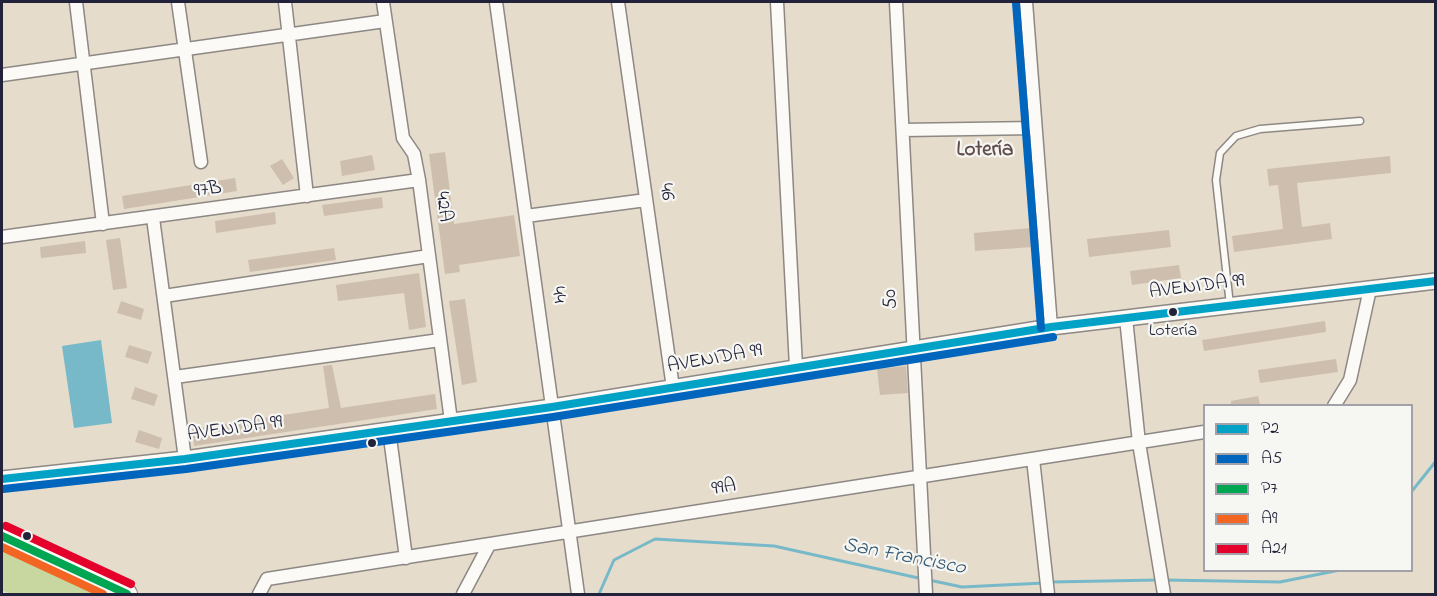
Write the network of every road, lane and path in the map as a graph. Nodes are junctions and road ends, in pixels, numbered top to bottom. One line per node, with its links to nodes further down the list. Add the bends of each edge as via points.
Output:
1 (76, 2): 13 (street)
2 (178, 2): 12 (street)
3 (285, 2): 11 (street)
4 (383, 2): 10 (street, 42A)
5 (496, 2): 22 (street, 44)
6 (618, 2): 21 (street, 46)
7 (777, 2): 35 (street)
8 (896, 2): 17 (street, 50)
9 (1026, 2): 16 (street)
10 (385, 21): 11 (street); 19 (street, 42A, via 403,138 414,154)
11 (289, 34): 12 (street); 20 (street)
12 (185, 49): 13 (street); 18 (street)
13 (84, 63): 14 (street); 24 (street)
14 (2, 75)
15 (1360, 121): 30 (lane, via 1260,129 1236,136 1220,153 1216,180)
16 (1035, 128): 17 (street); 32 (street)
17 (903, 130): 34 (street, 50)
18 (201, 162)
19 (419, 180): 20 (street, 97B); 26 (street, 42A)
20 (307, 196): 23 (street, 97B)
21 (646, 200): 22 (street); 37 (street, 46)
22 (526, 216): 39 (street, 44)
23 (153, 219): 24 (street, 97B); 29 (street)
24 (103, 224): 25 (street, 97B)
25 (2, 237)
26 (429, 256): 29 (street); 33 (street, 42A)
27 (1436, 281): 28 (street, AVENIDA 99)
28 (1370, 289): 30 (street, AVENIDA 99); 38 (street, via 1350,380)
29 (164, 296): 36 (street)
30 (1230, 306): 31 (street, AVENIDA 99)
31 (1126, 318): 32 (street, AVENIDA 99); 43 (street)
32 (1051, 327): 34 (street, AVENIDA 99)
33 (441, 340): 36 (street); 40 (street, 42A)
34 (914, 350): 35 (street, AVENIDA 99); 46 (street, 50)
35 (796, 367): 37 (street, AVENIDA 99)
36 (175, 377): 44 (street)
37 (673, 388): 39 (street, AVENIDA 99)
38 (1335, 404)
39 (552, 407): 40 (street, AVENIDA 99); 48 (street, 44)
40 (452, 421): 41 (street, AVENIDA 99)
41 (389, 430): 44 (street, AVENIDA 99); 51 (street)
42 (1203, 432): 43 (street, 99A)
43 (1139, 443): 45 (street, 99A); 53 (street)
44 (184, 459): 47 (street, AVENIDA 99)
45 (1033, 459): 46 (street, 99A); 54 (street)
46 (921, 478): 48 (street, 99A); 52 (street, 50)
47 (2, 479)
48 (568, 533): 50 (street, 99A); 58 (street, 44)
49 (2, 536): 55 (main road)
50 (489, 545): 51 (street, 99A); 57 (street)
51 (406, 558): 56 (street, 99A, via 267,579)
52 (926, 591)
53 (1164, 591)
54 (1047, 592)
55 (127, 594)
56 (259, 594)
57 (464, 594)
58 (578, 594)

